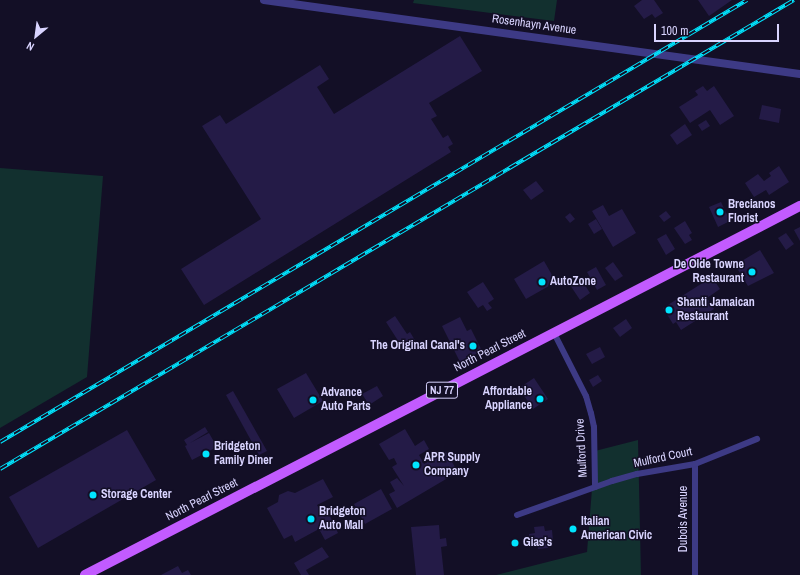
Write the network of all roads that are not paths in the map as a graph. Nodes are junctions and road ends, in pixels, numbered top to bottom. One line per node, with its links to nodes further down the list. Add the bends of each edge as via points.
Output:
1 (264, 0): 2 (street, Rosenhayn Avenue)
2 (800, 74)
3 (800, 206): 4 (main road, North Pearl Street / NJ 77)
4 (554, 333): 7 (street, Mulford Drive, via 586,396 591,413 594,427); 9 (main road, North Pearl Street / NJ 77)
5 (758, 439): 6 (street, Mulford Court)
6 (695, 464): 7 (street, Mulford Court, via 637,474); 10 (street, Dubois Avenue)
7 (595, 487): 8 (street, Mulford Drive)
8 (517, 515)
9 (85, 575)
10 (695, 575)

